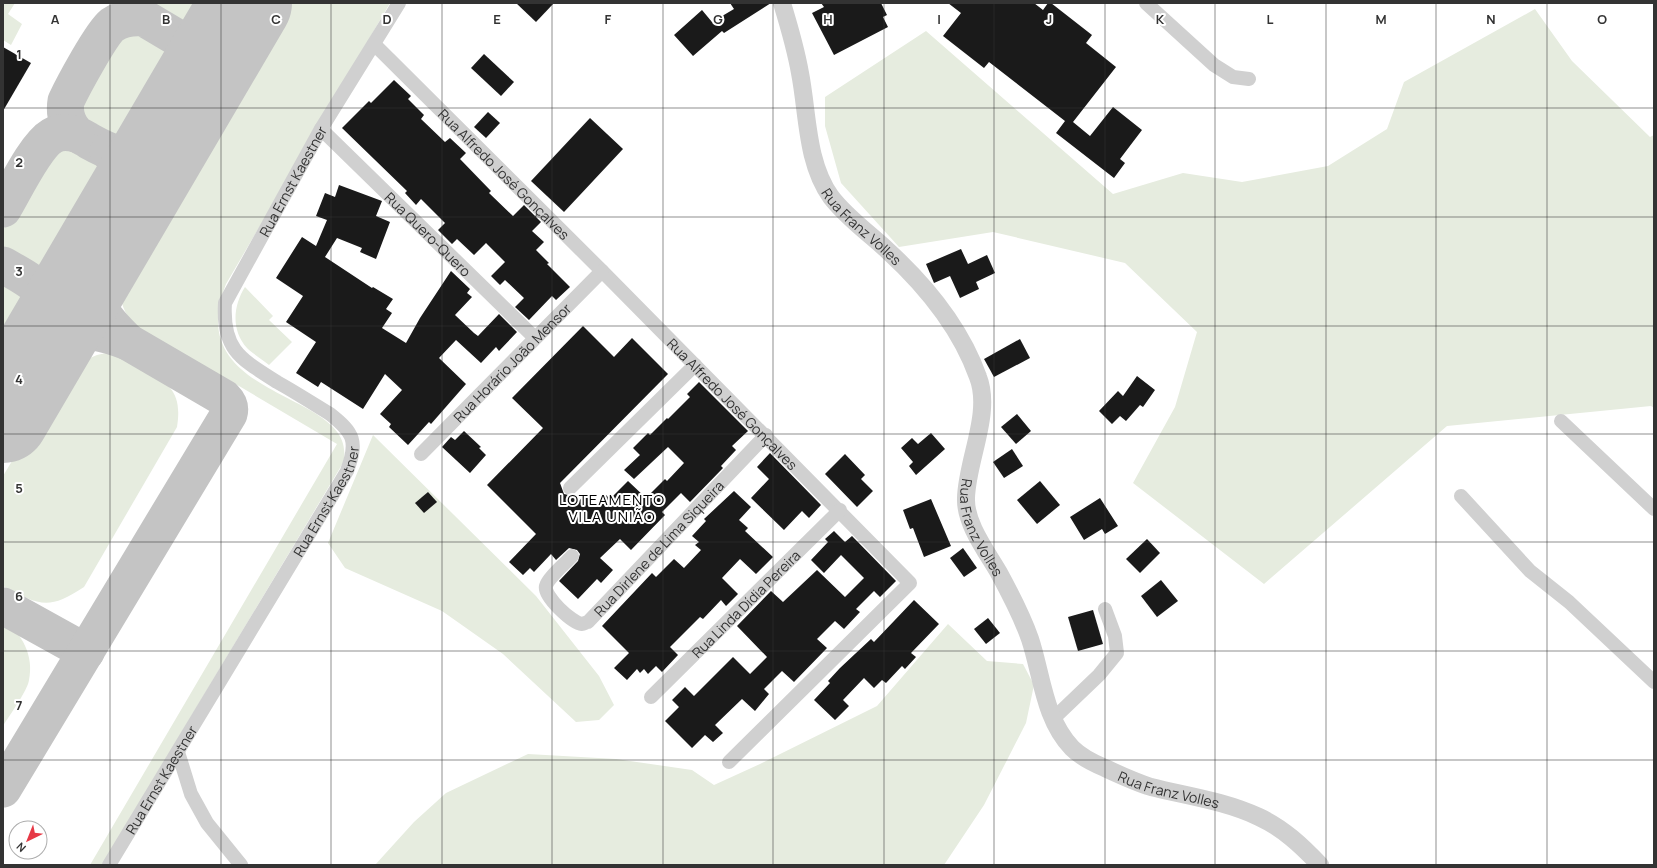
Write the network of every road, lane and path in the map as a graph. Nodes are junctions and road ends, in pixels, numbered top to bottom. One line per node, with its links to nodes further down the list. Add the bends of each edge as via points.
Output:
1 (399, 3): 4 (street, Rua Ernst Kaestner)
2 (782, 3): 21 (street, Rua Franz Volles, via 800,71 818,175 830,196 847,215 906,268 931,296 951,324 979,377 983,396 966,499 969,515 1018,606)
3 (1146, 3): 5 (street, via 1214,65 1233,78)
4 (374, 44): 6 (street, Rua Ernst Kaestner); 7 (street, Rua Alfredo José Gonçalves)
5 (1249, 79)
6 (322, 129): 8 (street, Rua Quero-Quero); 22 (street, Rua Ernst Kaestner, via 225,303 224,322 232,344 246,363 342,423 350,434 354,447 347,471)
7 (602, 271): 8 (street, Rua Horário João Mensor); 9 (street, Rua Alfredo José Gonçalves)
8 (536, 338): 12 (street, Rua Horário João Mensor)
9 (695, 365): 11 (street, Rua Alfredo José Gonçalves); 13 (street)
10 (1561, 421): 15 (street)
11 (766, 436): 16 (street, Rua Alfredo José Gonçalves); 17 (street, Rua Dirlene de Lima Siqueira, via 588,622 582,624 573,621 547,597 545,591 546,585)
12 (421, 454)
13 (570, 488)
14 (1461, 496): 19 (street, via 1530,571 1569,602)
15 (1654, 509)
16 (840, 510): 20 (street, Rua Linda Dídia Pereira); 23 (street, Rua Alfredo José Gonçalves, via 910,583)
17 (572, 556)
18 (1106, 609): 21 (street, via 1115,636 1117,653 1099,675)
19 (1654, 682)
20 (650, 697)
21 (1053, 719): 26 (street, Rua Franz Volles, via 1071,747 1085,758 1123,777 1261,817 1296,841)
22 (178, 752): 24 (street, Rua Ernst Kaestner); 25 (street, via 197,806 207,823)
23 (729, 762)
24 (109, 865)
25 (241, 865)
26 (1320, 865)

